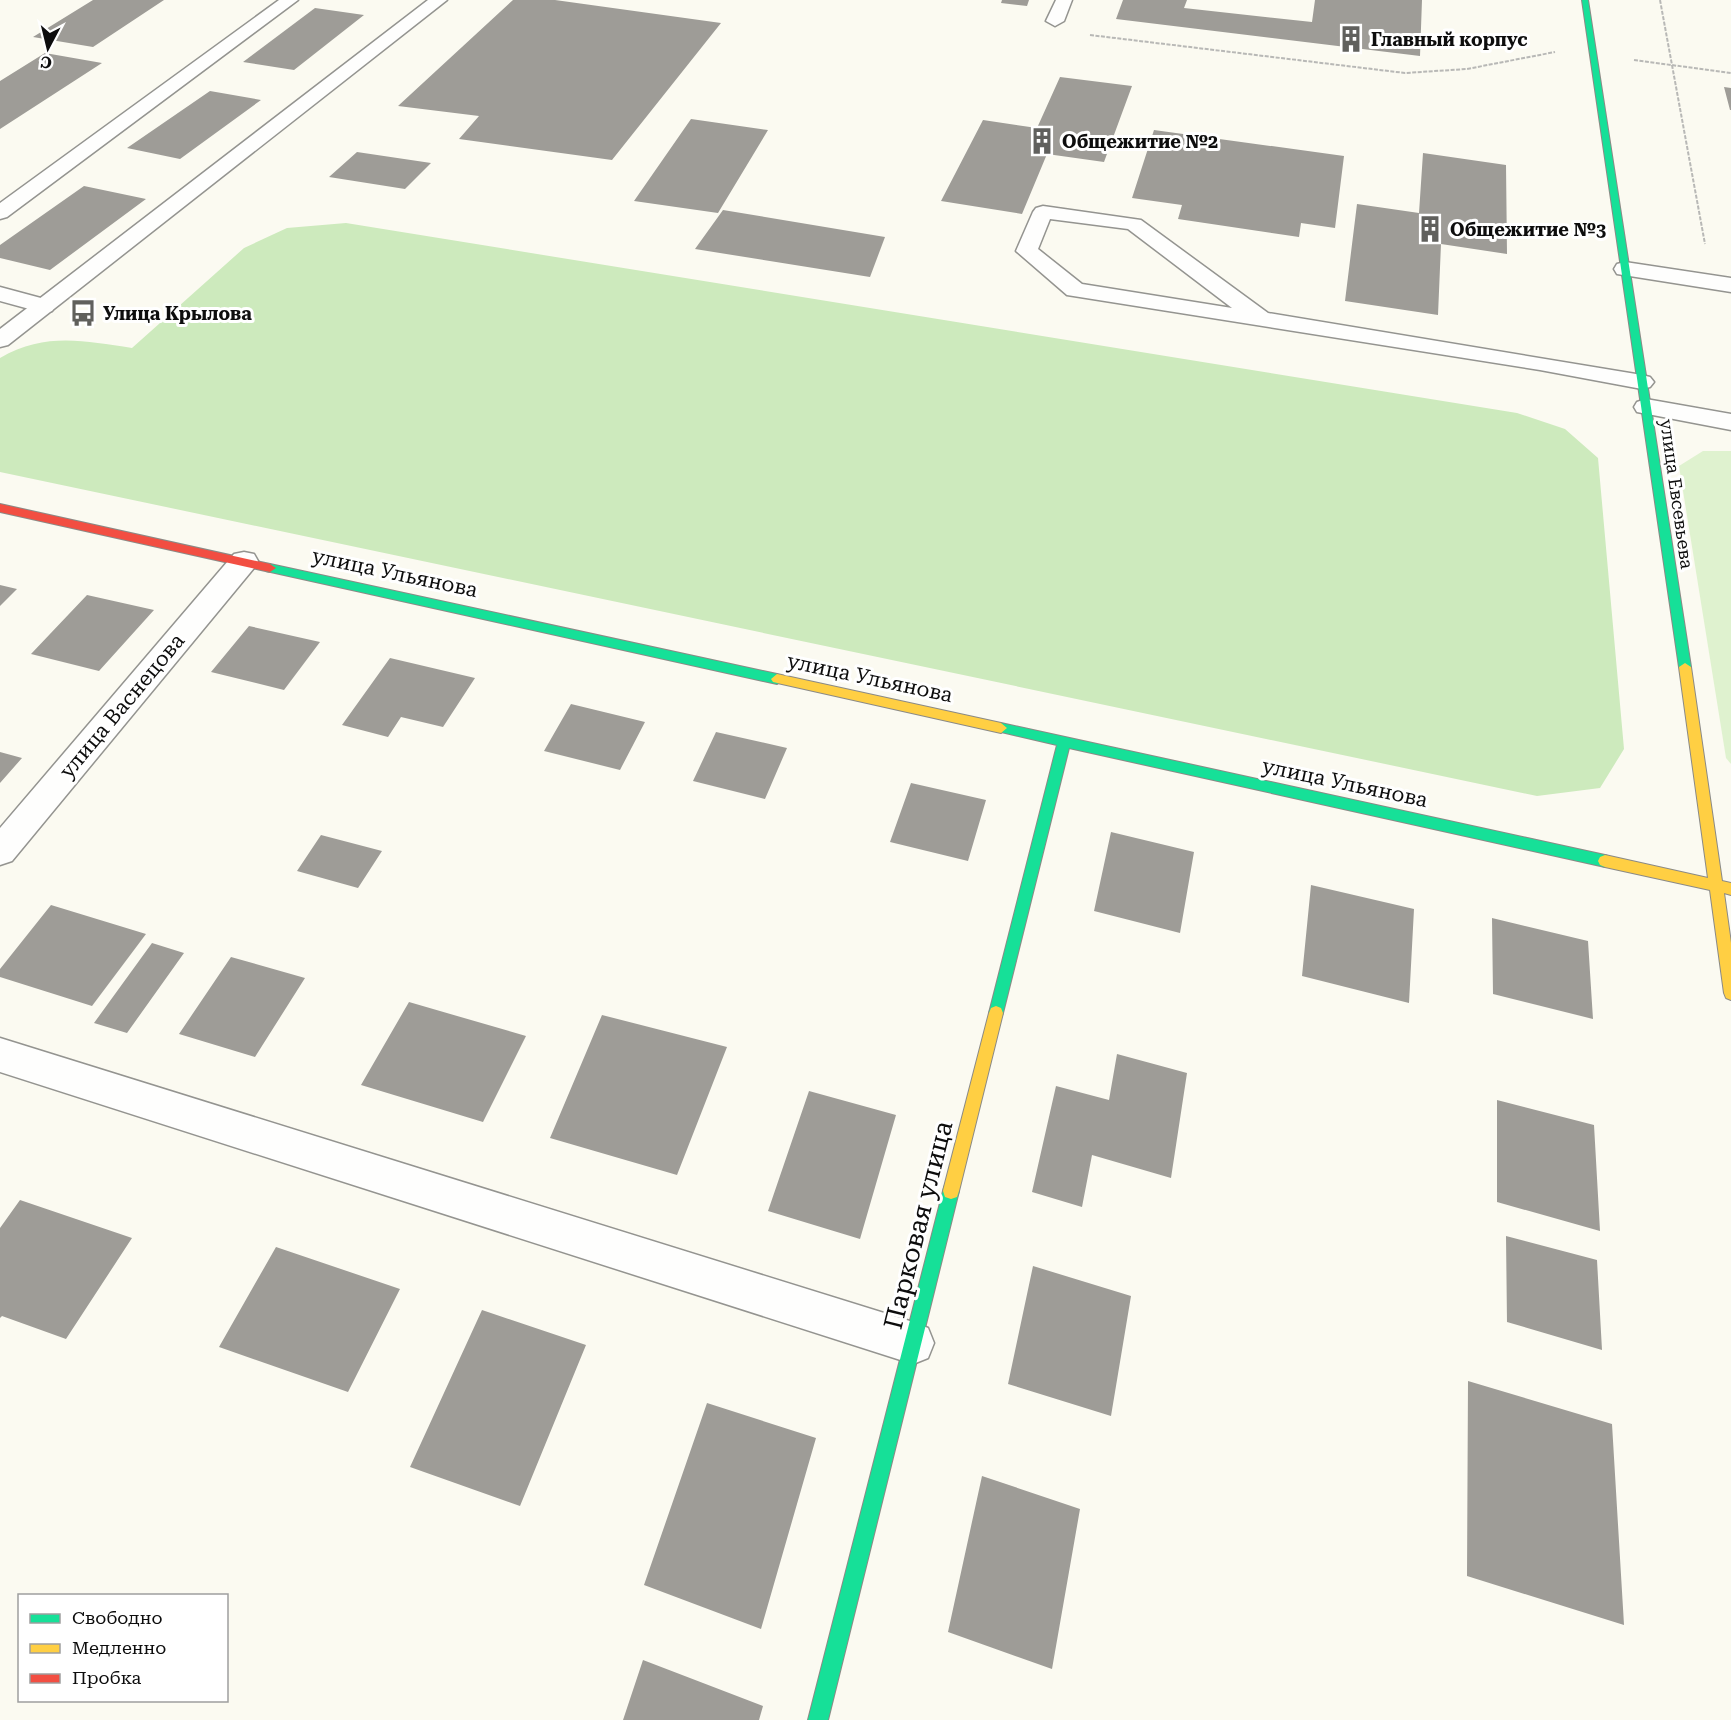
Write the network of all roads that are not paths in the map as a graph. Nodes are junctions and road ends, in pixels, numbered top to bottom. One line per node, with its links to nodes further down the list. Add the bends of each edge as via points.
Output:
1 (290, 0): 6 (street)
2 (439, 0): 10 (street)
3 (1064, 0): 5 (street)
4 (1585, 0): 7 (street, улица Евсевьева)
5 (1054, 21)
6 (0, 213)
7 (1625, 269): 8 (street); 13 (street, улица Евсевьева)
8 (1721, 283)
9 (0, 294): 10 (street)
10 (44, 306): 12 (street)
11 (1261, 319): 11 (street, via 1076,290 1027,251 1043,212 1134,224); 13 (street)
12 (0, 340)
13 (1642, 382): 14 (street, улица Евсевьева)
14 (1646, 407): 15 (street); 20 (street, улица Евсевьева)
15 (1731, 422)
16 (0, 508): 17 (street, улица Ульянова)
17 (244, 561): 18 (street, улица Ульянова); 19 (street, улица Васнецова)
18 (1064, 742): 20 (street, улица Ульянова); 23 (street, Парковая улица)
19 (0, 851)
20 (1724, 888): 21 (street, улица Евсевьева)
21 (1731, 993)
22 (0, 1055): 23 (street)
23 (913, 1342): 24 (street, Парковая улица)
24 (818, 1720)

